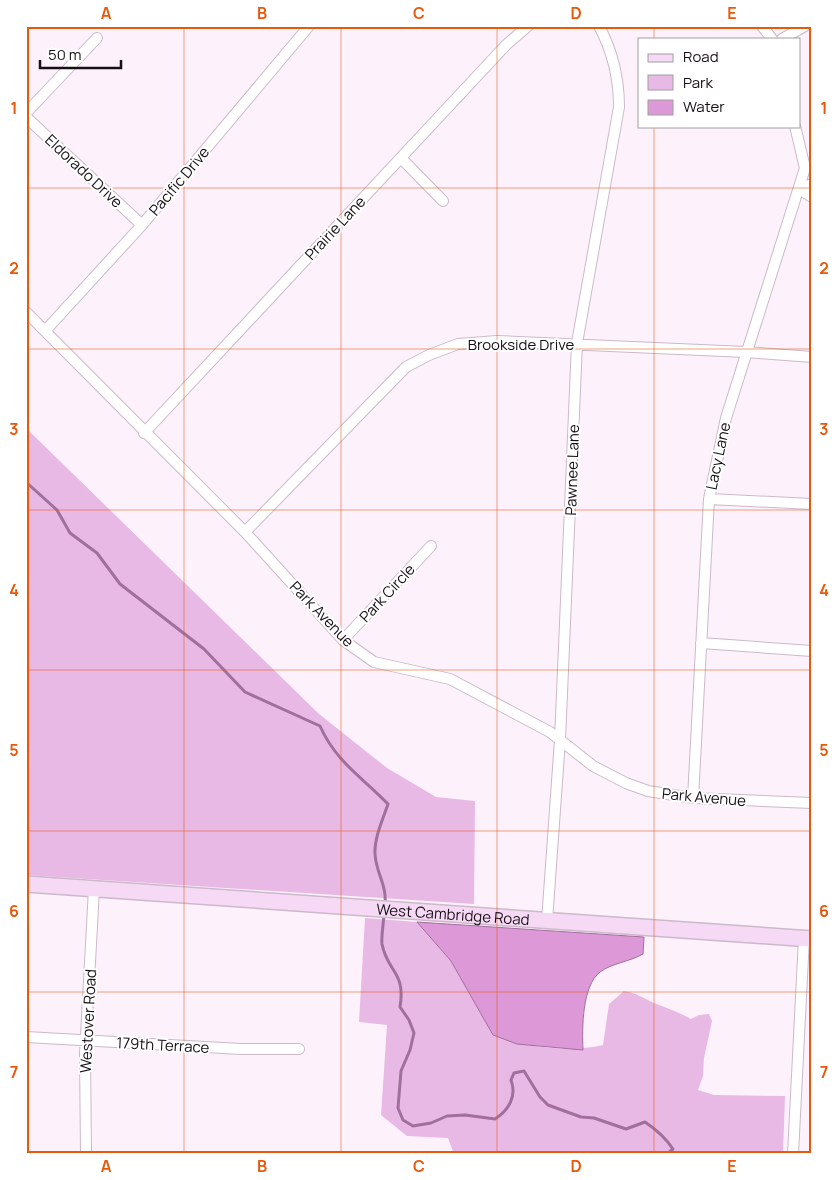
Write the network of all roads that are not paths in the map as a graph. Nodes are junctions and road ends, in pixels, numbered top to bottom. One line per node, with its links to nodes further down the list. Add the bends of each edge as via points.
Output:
1 (309, 26): 16 (street, Pacific Drive)
2 (528, 26): 11 (street, Prairie Lane, via 506,45)
3 (599, 26): 19 (street, Pawnee Lane, via 615,68 619,107)
4 (762, 26): 7 (street)
5 (805, 26): 8 (street)
6 (97, 38): 9 (street)
7 (771, 38)
8 (784, 38)
9 (26, 115): 16 (street, Eldorado Drive)
10 (795, 128): 13 (street, Lacy Lane, via 805,168)
11 (401, 158): 15 (street); 22 (street, Prairie Lane)
12 (812, 184): 13 (street)
13 (799, 189): 14 (street); 20 (street, Lacy Lane)
14 (812, 196)
15 (443, 201)
16 (142, 225): 18 (street, Pacific Drive)
17 (26, 312): 18 (street, Park Avenue)
18 (45, 331): 22 (street, Park Avenue)
19 (577, 344): 20 (street, Brookside Drive); 25 (street, Brookside Drive, via 496,340 458,344 406,367); 30 (street, Pawnee Lane)
20 (746, 352): 21 (street, Brookside Drive); 23 (street, Lacy Lane, via 726,418)
21 (812, 357)
22 (144, 433): 25 (street, Park Avenue)
23 (709, 499): 24 (street); 28 (street, Lacy Lane)
24 (812, 504)
25 (245, 532): 27 (street, Park Avenue)
26 (431, 546): 27 (street, Park Circle)
27 (343, 640): 30 (street, Park Avenue, via 374,662 450,679)
28 (701, 643): 29 (street); 31 (street, Lacy Lane)
29 (812, 651)
30 (560, 740): 31 (street, Park Avenue, via 593,766 626,783 665,796); 35 (street, Pawnee Lane)
31 (693, 798): 32 (street, Park Avenue)
32 (812, 804)
33 (26, 884): 34 (street, West Cambridge Road)
34 (94, 889): 35 (street, West Cambridge Road); 38 (street, Westover Road)
35 (547, 921): 36 (street, West Cambridge Road)
36 (808, 938): 41 (street)
37 (26, 1037): 38 (street, 179th Terrace)
38 (86, 1041): 39 (street, 179th Terrace); 40 (street, Westover Road)
39 (299, 1048)
40 (86, 1154)
41 (792, 1154)

